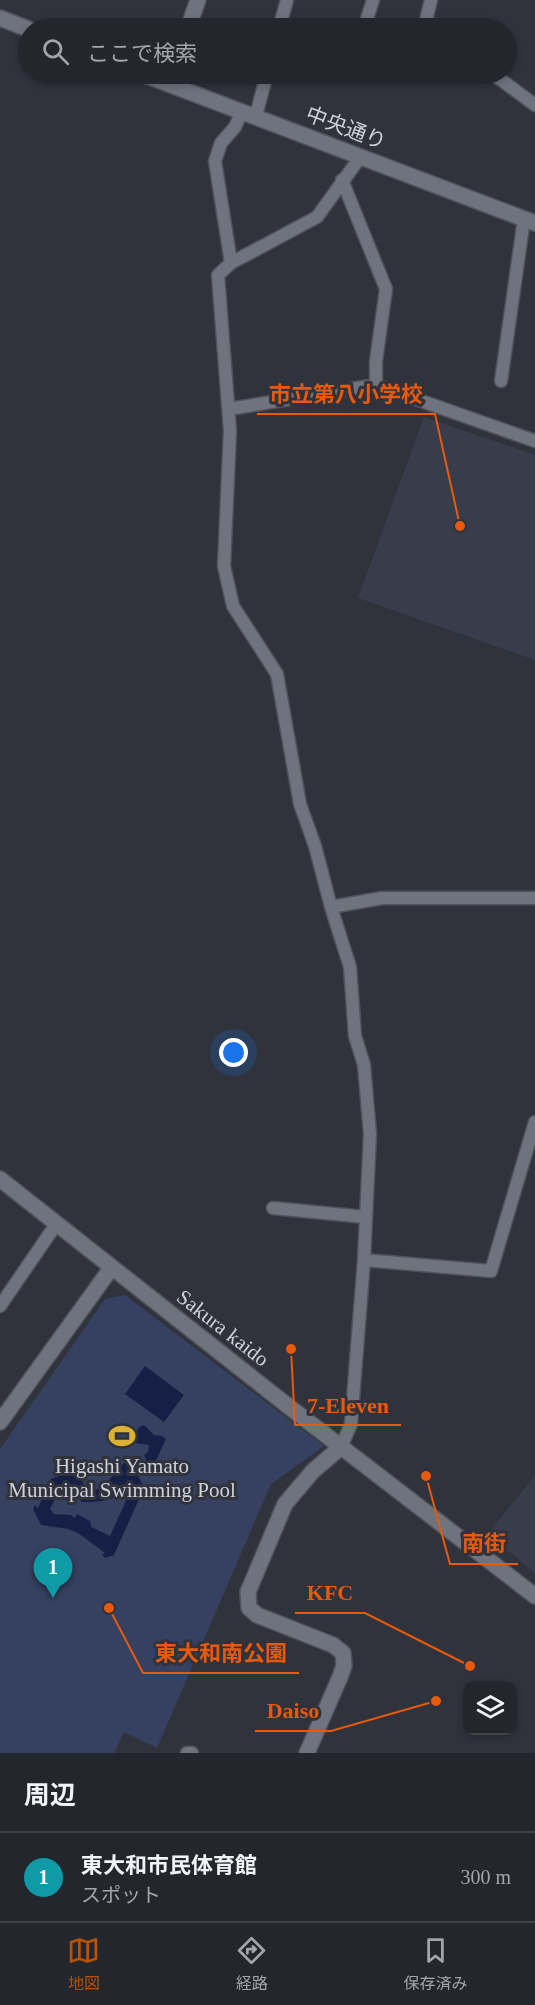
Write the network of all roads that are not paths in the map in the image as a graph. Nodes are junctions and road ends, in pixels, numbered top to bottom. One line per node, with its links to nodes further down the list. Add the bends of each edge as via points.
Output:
1 (198, 0): 6 (street)
2 (287, 0): 7 (street)
3 (373, 0): 8 (street)
4 (431, 0): 9 (street)
5 (0, 18): 10 (street)
6 (192, 18)
7 (282, 18)
8 (367, 18)
9 (426, 18)
10 (18, 25)
11 (183, 84): 16 (street, 中央通り)
12 (262, 84): 16 (street)
13 (506, 84): 15 (street)
14 (535, 90): 15 (street)
15 (532, 104)
16 (249, 113): 17 (street, 中央通り); 20 (street, via 221,143 214,161)
17 (362, 156): 18 (street); 19 (street, 中央通り)
18 (342, 180): 20 (street, via 317,217); 22 (street, via 386,289)
19 (530, 221): 21 (street)
20 (231, 263): 23 (street, via 218,275)
21 (501, 381)
22 (376, 385): 23 (street); 24 (street)
23 (230, 410): 26 (street, via 224,566 233,606 276,674 300,804)
24 (535, 441)
25 (535, 898): 26 (street, via 382,898)
26 (331, 907): 30 (street, via 350,966 355,1036 364,1065 370,1134)
27 (535, 1122): 32 (street, via 491,1271)
28 (0, 1179): 31 (street, Sakura kaido)
29 (273, 1208): 30 (street)
30 (365, 1217): 32 (street)
31 (57, 1223): 33 (street, Sakura kaido); 34 (street)
32 (364, 1260): 36 (street, via 351,1424)
33 (112, 1267): 35 (street); 36 (street, Sakura kaido)
34 (0, 1306)
35 (0, 1422)
36 (341, 1447): 37 (street, Sakura kaido); 38 (street, via 313,1471 285,1504 248,1592 249,1608 257,1615 333,1645 343,1653 344,1666)
37 (535, 1596)
38 (307, 1753)

